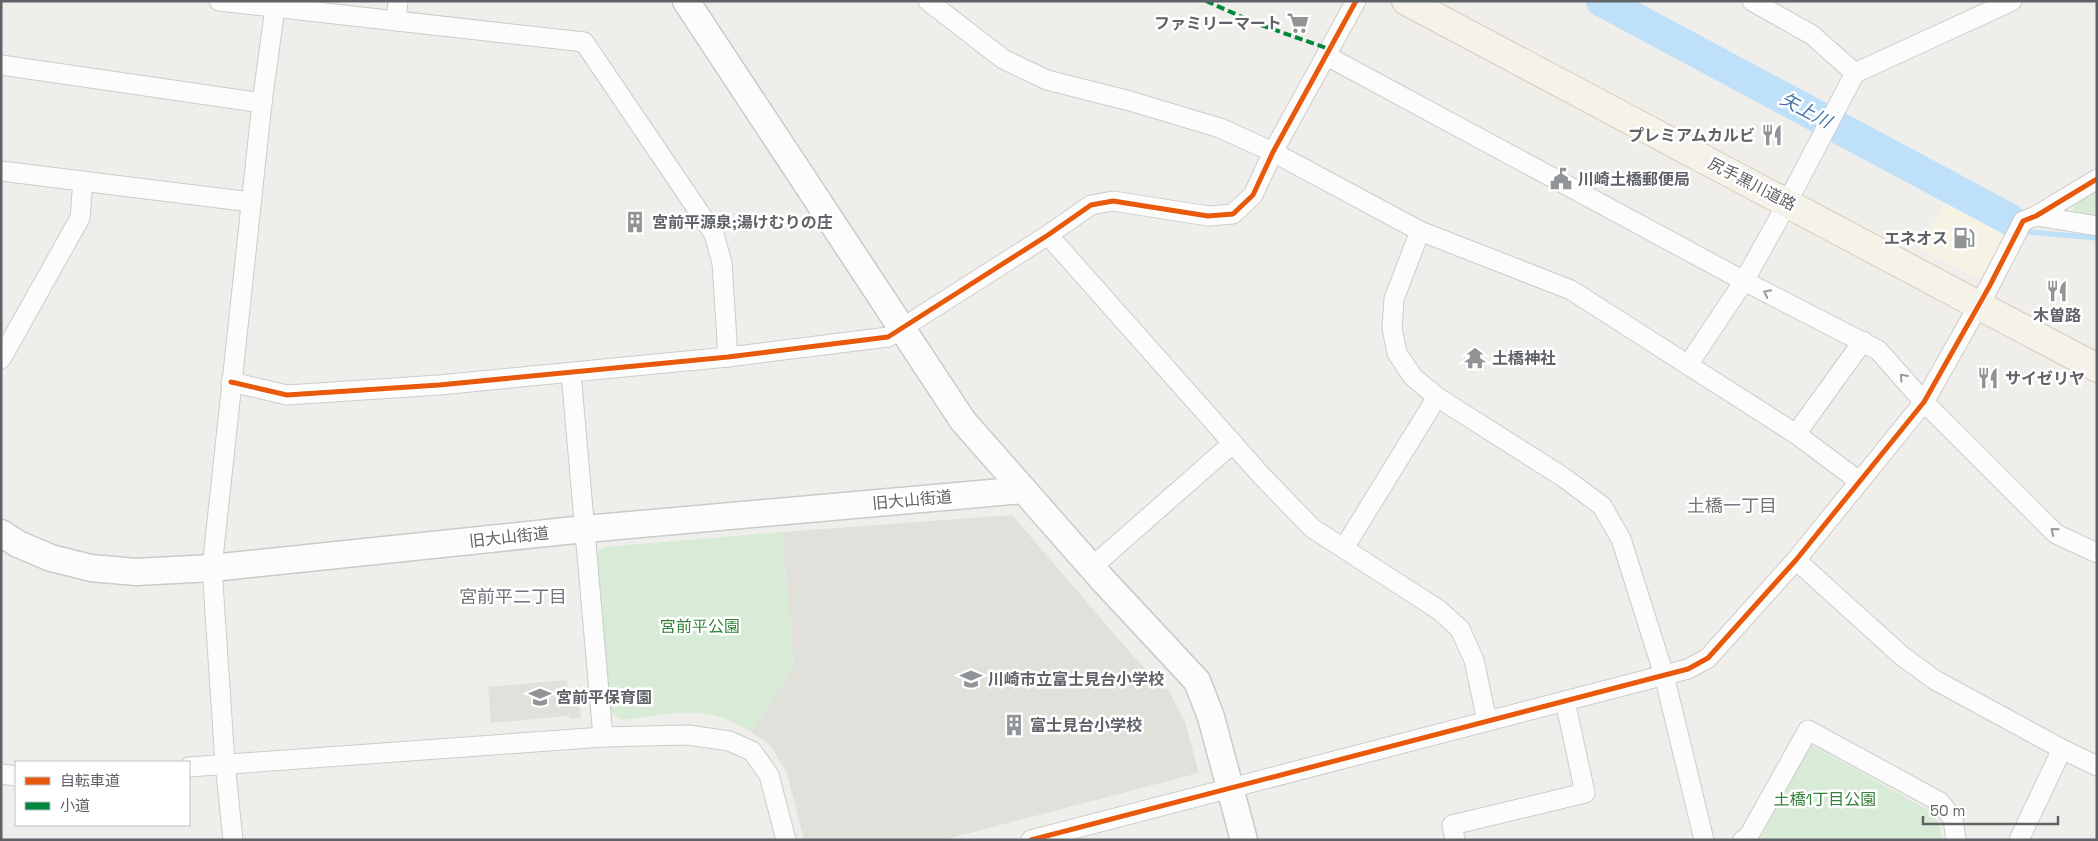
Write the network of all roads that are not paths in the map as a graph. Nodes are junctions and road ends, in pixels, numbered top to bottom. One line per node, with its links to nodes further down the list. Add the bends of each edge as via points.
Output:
1 (219, 1): 9 (street)
2 (398, 1): 10 (street)
3 (686, 1): 27 (street)
4 (928, 1): 15 (street, via 1004,59 1047,80 1220,128)
5 (1356, 1): 11 (street)
6 (1406, 1): 20 (main road, 尻手黒川道路)
7 (1752, 1): 13 (street, via 1812,35)
8 (2012, 1): 13 (street)
9 (273, 4): 10 (street); 14 (street)
10 (396, 21): 29 (street, via 584,42 714,234 722,263)
11 (1327, 56): 15 (street); 25 (street)
12 (1, 65): 14 (street)
13 (1855, 73): 20 (street)
14 (262, 103): 19 (street)
15 (1273, 152): 23 (street); 24 (street, via 1253,195 1233,214 1208,216 1113,202 1091,205)
16 (1, 171): 18 (street)
17 (2097, 180): 21 (street)
18 (83, 181): 19 (street); 30 (street, via 80,218)
19 (251, 202): 34 (street)
20 (1788, 203): 25 (street); 26 (main road, 尻手黒川道路)
21 (2036, 216): 22 (street); 26 (street, via 2023,221)
22 (2097, 226)
23 (1420, 231): 31 (street, via 1571,290); 35 (street, via 1394,298 1392,328 1397,353 1413,377)
24 (1048, 235): 27 (street); 38 (street)
25 (1744, 281): 28 (street, one-way to 25); 31 (street)
26 (1978, 305): 32 (main road, 尻手黒川道路); 36 (street)
27 (901, 328): 29 (street, via 888,337); 40 (street, via 964,421)
28 (1863, 341): 36 (street, one-way to 28, via 1878,350); 37 (street)
29 (728, 357): 33 (street)
30 (1, 359)
31 (1688, 365): 37 (street)
32 (2097, 368)
33 (571, 373): 34 (street, via 287,395); 41 (street)
34 (231, 382): 47 (street)
35 (1437, 396): 43 (street); 48 (street, via 1602,506 1621,539)
36 (1924, 402): 39 (street); 44 (street, one-way to 36, via 2056,534)
37 (1796, 434): 39 (street)
38 (1233, 443): 43 (street, via 1312,528); 46 (street)
39 (1859, 482): 45 (street)
40 (1023, 490): 41 (street, 旧大山街道); 46 (street)
41 (584, 529): 47 (street, 旧大山街道); 51 (street)
42 (1, 534): 47 (street, 旧大山街道, via 51,558 91,568 136,572)
43 (1344, 548): 50 (street, via 1440,610 1460,628 1474,660)
44 (2097, 552)
45 (1796, 560): 48 (street, via 1708,658 1688,669); 52 (street, via 1902,656)
46 (1092, 567): 58 (street, via 1197,681)
47 (212, 568): 53 (street)
48 (1664, 675): 49 (street); 64 (street)
49 (1565, 701): 50 (street); 63 (street, via 1585,792 1452,825)
50 (1487, 721): 58 (street)
51 (603, 737): 53 (street); 60 (street, via 688,736 729,741 752,751 770,775)
52 (2062, 749): 54 (street); 67 (street)
53 (225, 763): 55 (street); 59 (street)
54 (2097, 766)
55 (190, 767)
56 (1, 774): 57 (street)
57 (15, 776)
58 (1231, 787): 61 (street); 62 (street)
59 (233, 840)
60 (786, 840)
61 (1031, 840)
62 (1244, 840)
63 (1455, 840)
64 (1704, 840)
65 (1744, 840): 66 (street, via 1808,730 1940,802 1953,819)
66 (1956, 840)
67 (2018, 840)

